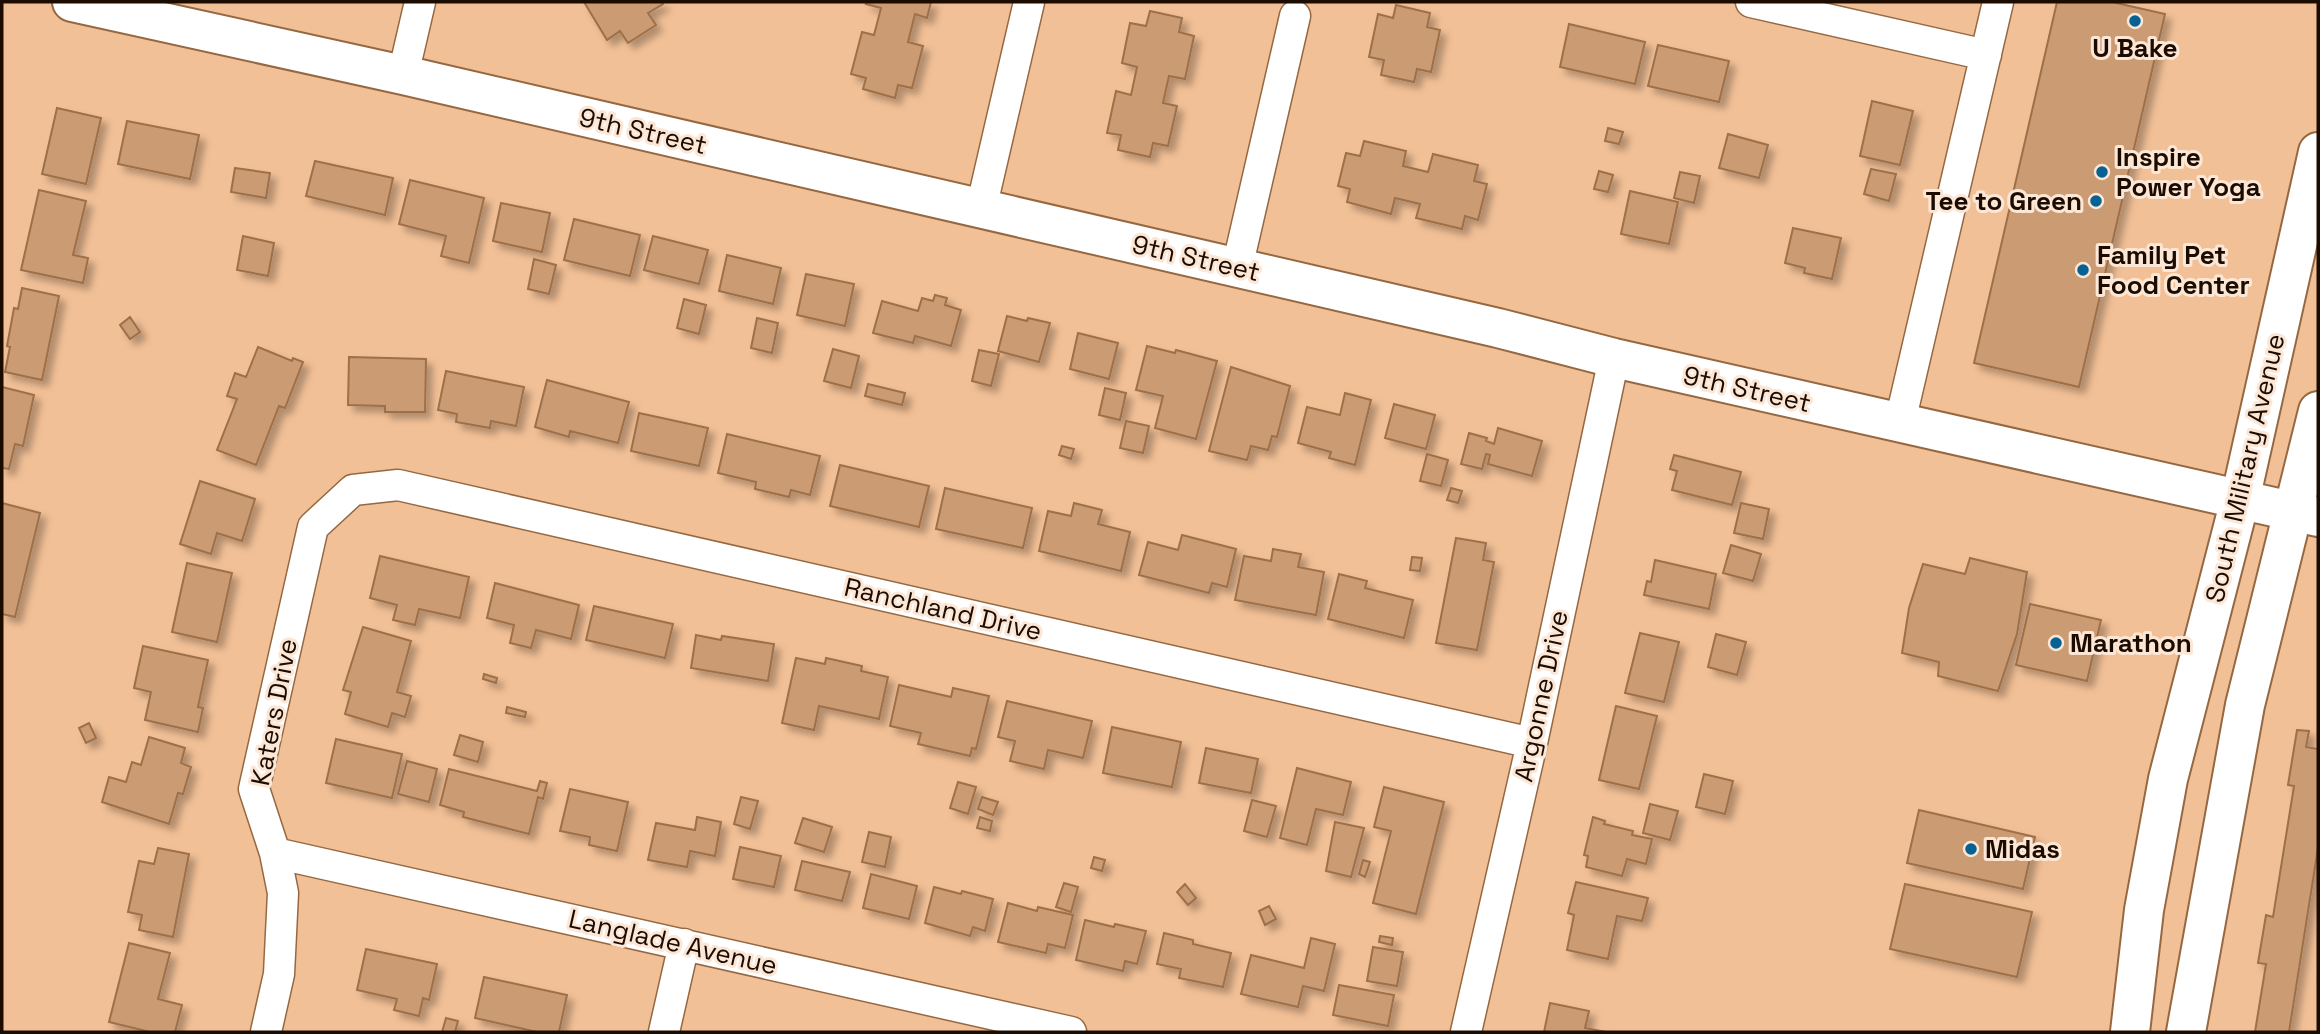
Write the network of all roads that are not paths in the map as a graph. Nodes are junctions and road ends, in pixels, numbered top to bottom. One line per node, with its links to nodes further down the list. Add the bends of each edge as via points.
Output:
1 (72, 2): 8 (street, 9th Street)
2 (419, 2): 8 (street)
3 (1029, 2): 10 (street)
4 (1751, 2): 7 (street)
5 (1998, 2): 7 (street)
6 (1295, 16): 11 (street)
7 (1986, 55): 14 (street)
8 (403, 75): 10 (street, 9th Street)
9 (2318, 152): 16 (street, South Military Avenue)
10 (981, 209): 11 (street, 9th Street)
11 (1237, 268): 12 (street, 9th Street)
12 (1614, 358): 14 (street, 9th Street); 18 (street, Argonne Drive)
13 (2318, 411): 17 (street)
14 (1900, 422): 16 (street, 9th Street)
15 (353, 491): 18 (street, Ranchland Drive, via 398,485); 19 (street, Katers Drive, via 313,527 254,789)
16 (2240, 500): 17 (street, 9th Street); 25 (street, South Military Avenue, via 2168,779 2144,910)
17 (2307, 514): 26 (street, via 2245,705)
18 (1532, 743): 24 (street, Argonne Drive)
19 (275, 853): 20 (street, Langlade Avenue); 21 (street, Katers Drive, via 283,893 279,974)
20 (684, 944): 22 (street); 23 (street, Langlade Avenue)
21 (266, 1032)
22 (664, 1032)
23 (1065, 1032)
24 (1466, 1032)
25 (2130, 1032)
26 (2186, 1032)

